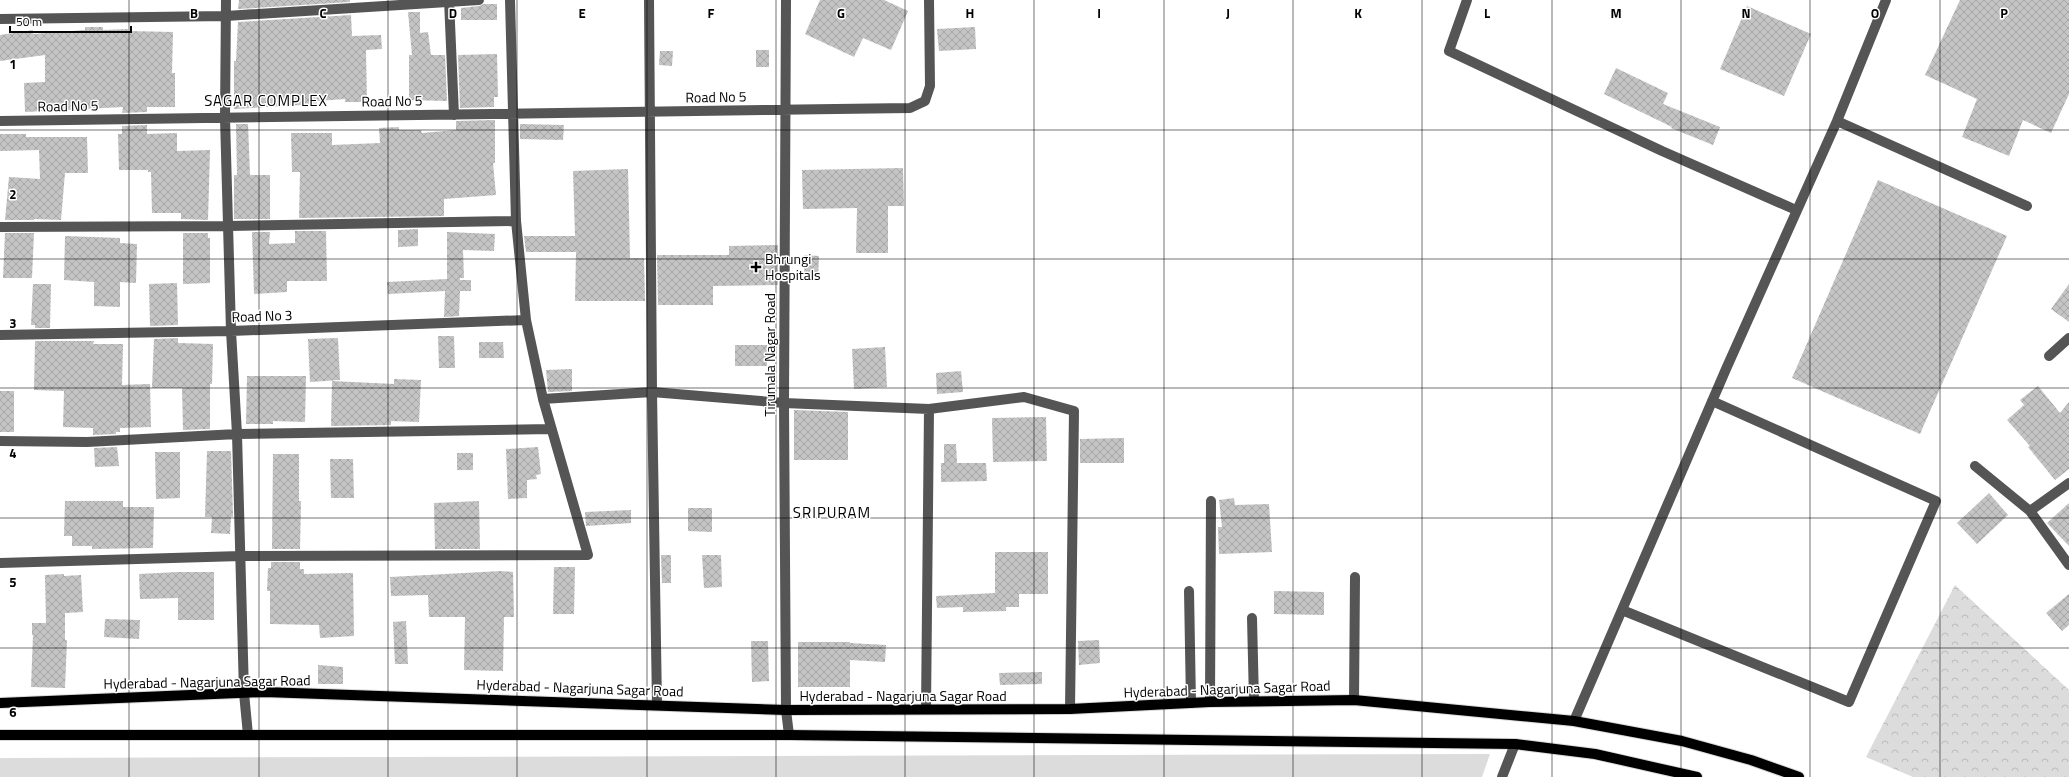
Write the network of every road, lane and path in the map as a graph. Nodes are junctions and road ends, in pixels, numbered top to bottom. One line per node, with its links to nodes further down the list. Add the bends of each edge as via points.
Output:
1 (226, 0): 11 (street)
2 (449, 0): 3 (street); 10 (street); 16 (street)
3 (479, 0)
4 (510, 0): 15 (street)
5 (649, 0): 14 (street)
6 (786, 0): 13 (street, Tirumala Nagar Road)
7 (929, 0): 13 (street, Road No 5, via 930,86 924,101 910,108)
8 (1467, 0): 21 (street, via 1449,51 1662,151)
9 (1886, 0): 19 (street)
10 (337, 4): 11 (street)
11 (226, 16): 12 (street); 17 (street)
12 (0, 19)
13 (785, 110): 14 (street, Road No 5); 33 (street, Tirumala Nagar Road)
14 (650, 112): 15 (street, Road No 5); 30 (street)
15 (512, 114): 16 (street, Road No 5); 22 (street)
16 (454, 115): 17 (street, Road No 5)
17 (225, 118): 18 (street, Road No 5); 23 (street)
18 (0, 121)
19 (1837, 121): 20 (street); 21 (street)
20 (2028, 206)
21 (1796, 210): 32 (street)
22 (516, 221): 23 (street); 25 (street)
23 (229, 226): 24 (street); 26 (street)
24 (0, 227)
25 (526, 320): 26 (street, Road No 3); 31 (street)
26 (231, 331): 27 (street, Road No 3); 36 (street)
27 (0, 335)
28 (2069, 338): 29 (street)
29 (2049, 356)
30 (652, 392): 31 (street); 33 (street); 55 (street)
31 (543, 399): 35 (street)
32 (1712, 401): 47 (street); 47 (street, via 1936,502 1849,702)
33 (784, 403): 34 (street); 57 (street, Tirumala Nagar Road)
34 (929, 409): 56 (street, via 1024,397 1074,411); 58 (street)
35 (551, 428): 36 (street); 42 (street, via 588,555)
36 (237, 434): 37 (street, via 87,442); 42 (street)
37 (0, 441)
38 (1975, 466): 41 (street)
39 (2069, 483): 41 (street)
40 (1211, 501): 52 (street)
41 (2030, 511): 44 (street)
42 (241, 556): 43 (street); 49 (street)
43 (0, 563)
44 (2069, 565)
45 (1355, 577): 50 (street)
46 (1189, 591): 53 (street)
47 (1622, 610): 59 (street)
48 (1252, 618): 51 (street)
49 (244, 693): 54 (main road, Hyderabad - Nagarjuna Sagar Road); 55 (main road, Hyderabad - Nagarjuna Sagar Road); 61 (street)
50 (1354, 700): 51 (main road, Hyderabad - Nagarjuna Sagar Road); 59 (main road, Hyderabad - Nagarjuna Sagar Road)
51 (1254, 701): 52 (main road, Hyderabad - Nagarjuna Sagar Road)
52 (1210, 702): 53 (main road, Hyderabad - Nagarjuna Sagar Road)
53 (1191, 703): 56 (main road, Hyderabad - Nagarjuna Sagar Road)
54 (0, 704)
55 (657, 705): 57 (main road, Hyderabad - Nagarjuna Sagar Road)
56 (1070, 709): 58 (main road, Hyderabad - Nagarjuna Sagar Road)
57 (786, 710): 58 (main road, Hyderabad - Nagarjuna Sagar Road); 62 (street, Tirumala Nagar Road)
58 (926, 710)
59 (1574, 721): 66 (main road, Hyderabad - Nagarjuna Sagar Road, via 1682,741 1751,760)
60 (0, 735): 61 (main road)
61 (248, 735): 62 (main road)
62 (789, 735): 63 (main road)
63 (1515, 744): 64 (street); 65 (main road, via 1595,754)
64 (1502, 777)
65 (1697, 777)
66 (1799, 777)

